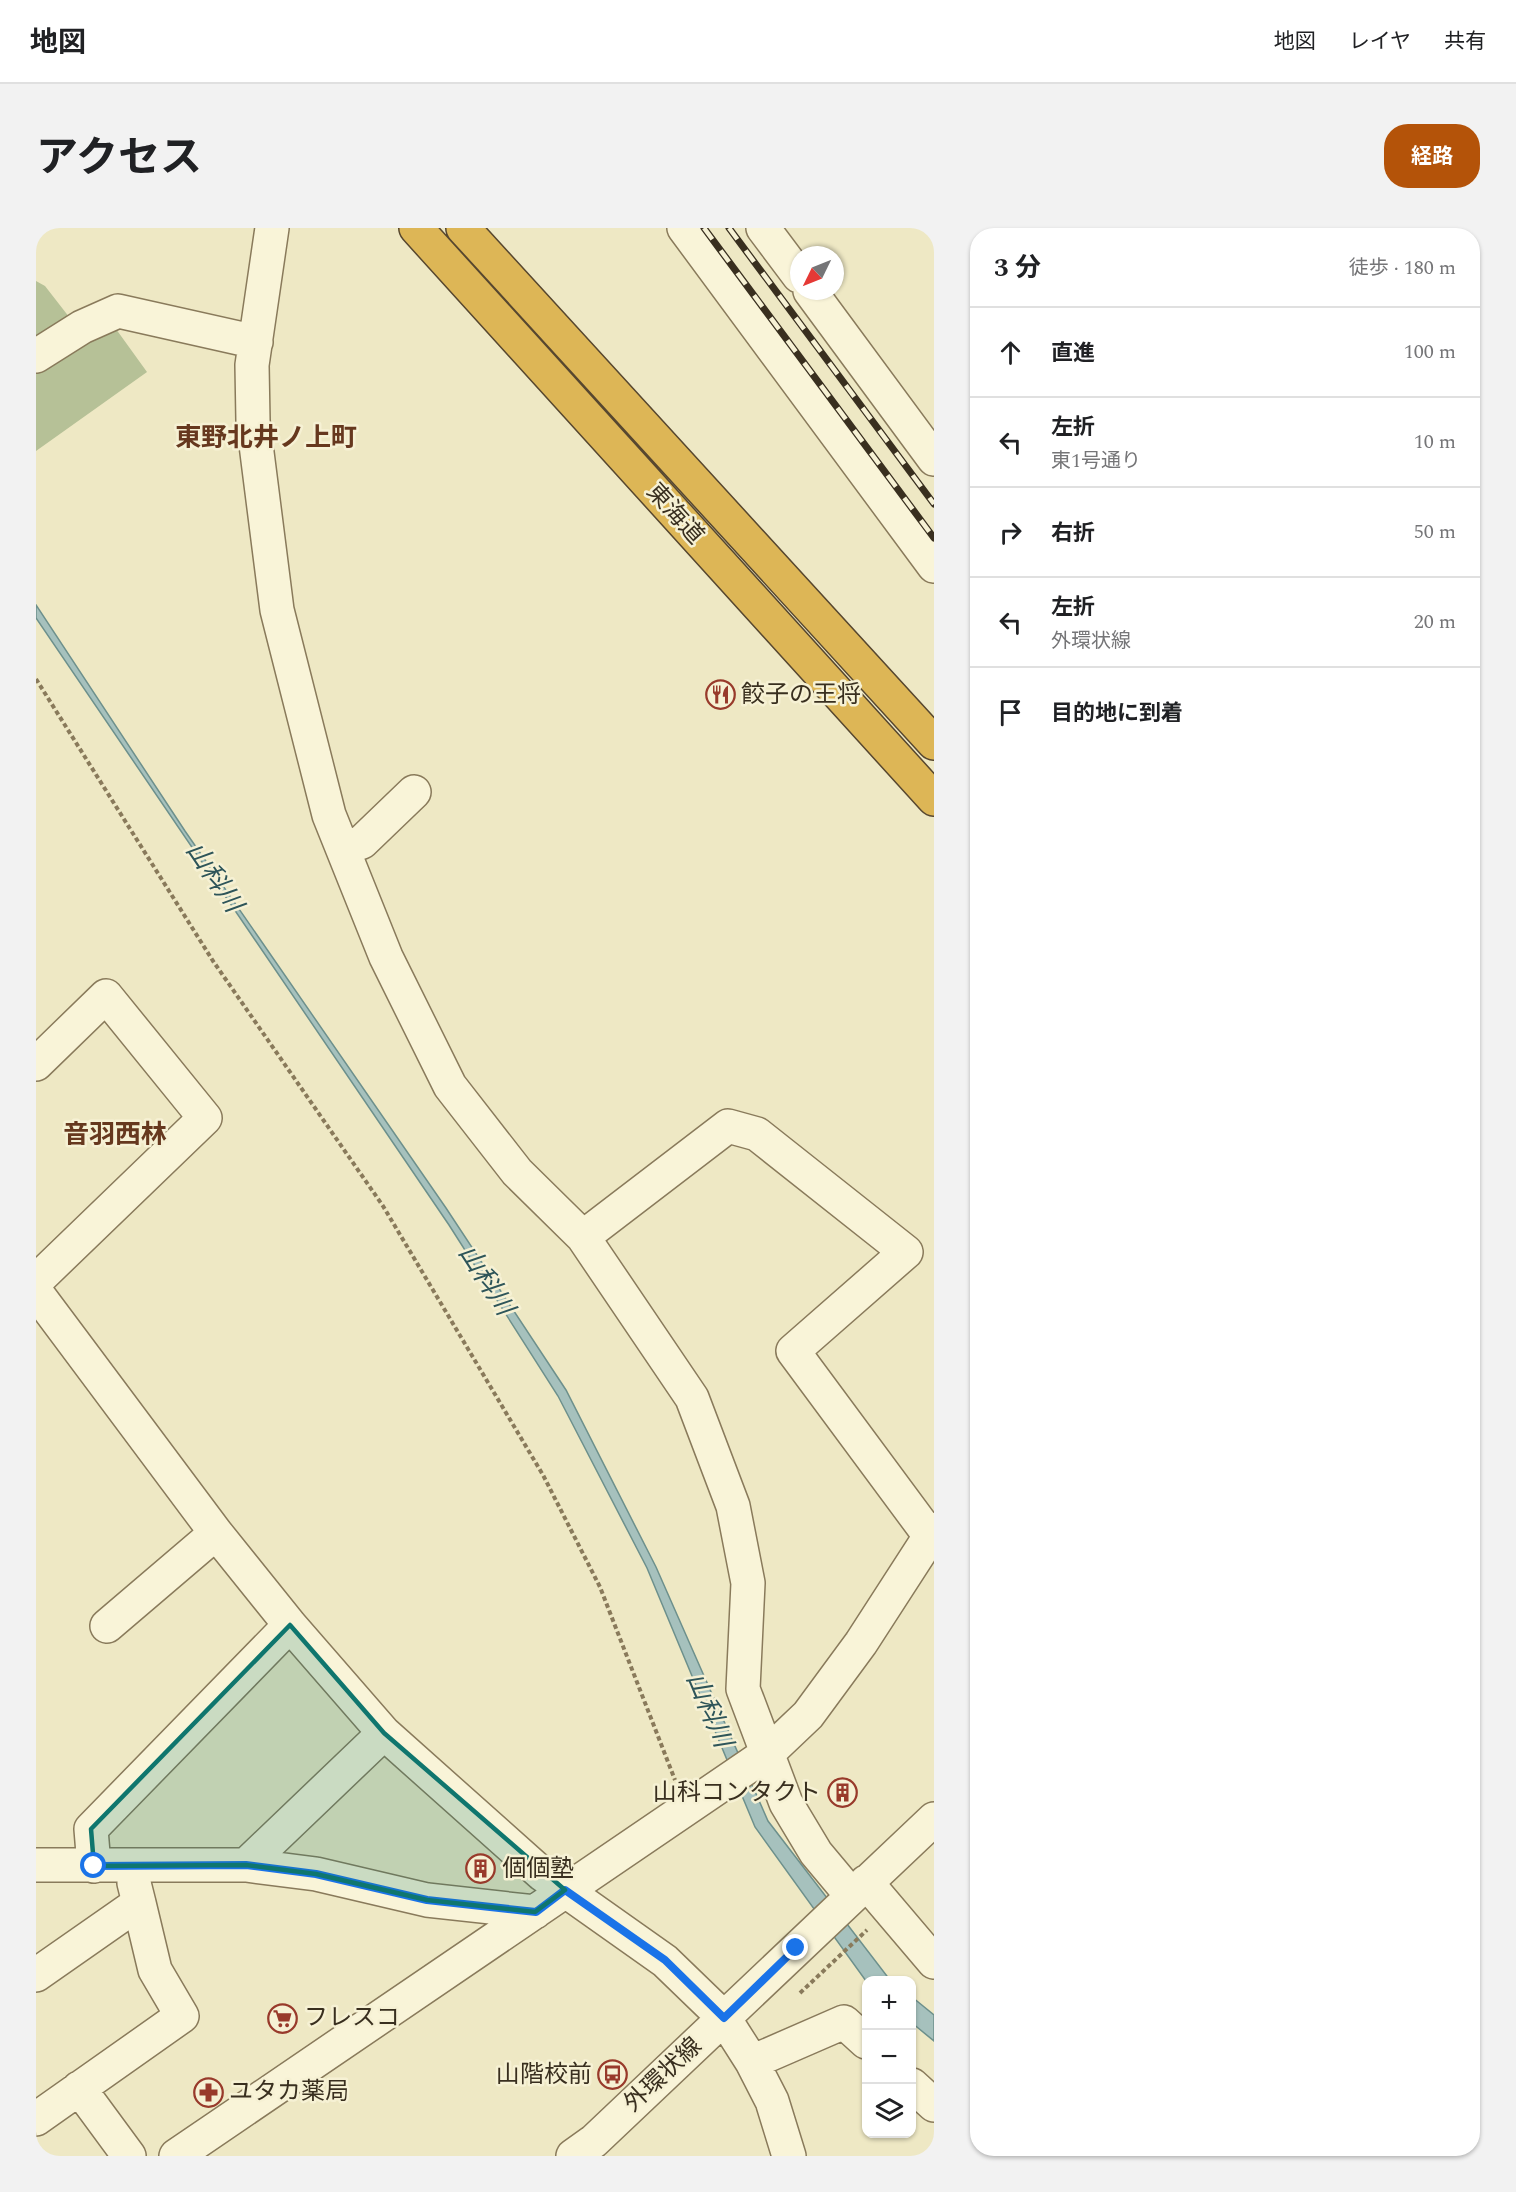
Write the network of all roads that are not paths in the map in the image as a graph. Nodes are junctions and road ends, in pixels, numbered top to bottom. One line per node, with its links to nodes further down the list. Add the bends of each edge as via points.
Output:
1 (272, 228): 8 (street)
2 (416, 228): 14 (highway, 東海道)
3 (463, 228): 12 (highway, 東海道)
4 (684, 228): 11 (street)
5 (764, 228): 6 (street)
6 (790, 264)
7 (817, 300): 10 (street)
8 (256, 342): 9 (street, via 118,311 82,327); 15 (street, via 252,365 253,421 277,609 329,815)
9 (36, 356)
10 (934, 459)
11 (934, 566)
12 (934, 743)
13 (414, 792): 15 (street, via 362,842)
14 (934, 799)
15 (343, 849): 17 (street, via 386,957 450,1086 517,1172)
16 (36, 1064): 18 (street, via 106,996 205,1118)
17 (583, 1237): 21 (street, via 728,1126 757,1134 906,1252 793,1351); 25 (street, via 692,1398 733,1506 748,1583 743,1689)
18 (36, 1281)
19 (36, 1292): 20 (street)
20 (216, 1533): 22 (street); 23 (street)
21 (932, 1533): 25 (street, via 861,1643 808,1715)
22 (290, 1625): 24 (street); 29 (street, via 91,1829)
23 (107, 1626)
24 (384, 1733): 28 (street); 31 (street)
25 (763, 1756): 31 (street); 32 (street, via 816,1853)
26 (934, 1819): 32 (street, 外環状線)
27 (36, 1865): 29 (street)
28 (246, 1865): 30 (street); 34 (street, via 316,1874 427,1900)
29 (94, 1866): 30 (street)
30 (130, 1866): 33 (street)
31 (565, 1890): 34 (street); 37 (street, via 665,1960)
32 (854, 1894): 35 (street); 37 (street, 外環状線)
33 (139, 1902): 36 (street); 40 (street, via 155,1970 182,2016)
34 (536, 1912): 45 (street)
35 (934, 1962)
36 (36, 1975)
37 (724, 2018): 39 (street); 46 (street, 外環状線)
38 (862, 2038): 39 (street, via 844,2022)
39 (752, 2062): 47 (street, via 772,2101)
40 (79, 2088): 43 (street); 44 (street)
41 (916, 2089): 42 (street)
42 (934, 2105)
43 (36, 2120)
44 (129, 2156)
45 (176, 2156)
46 (573, 2156)
47 (789, 2156)

